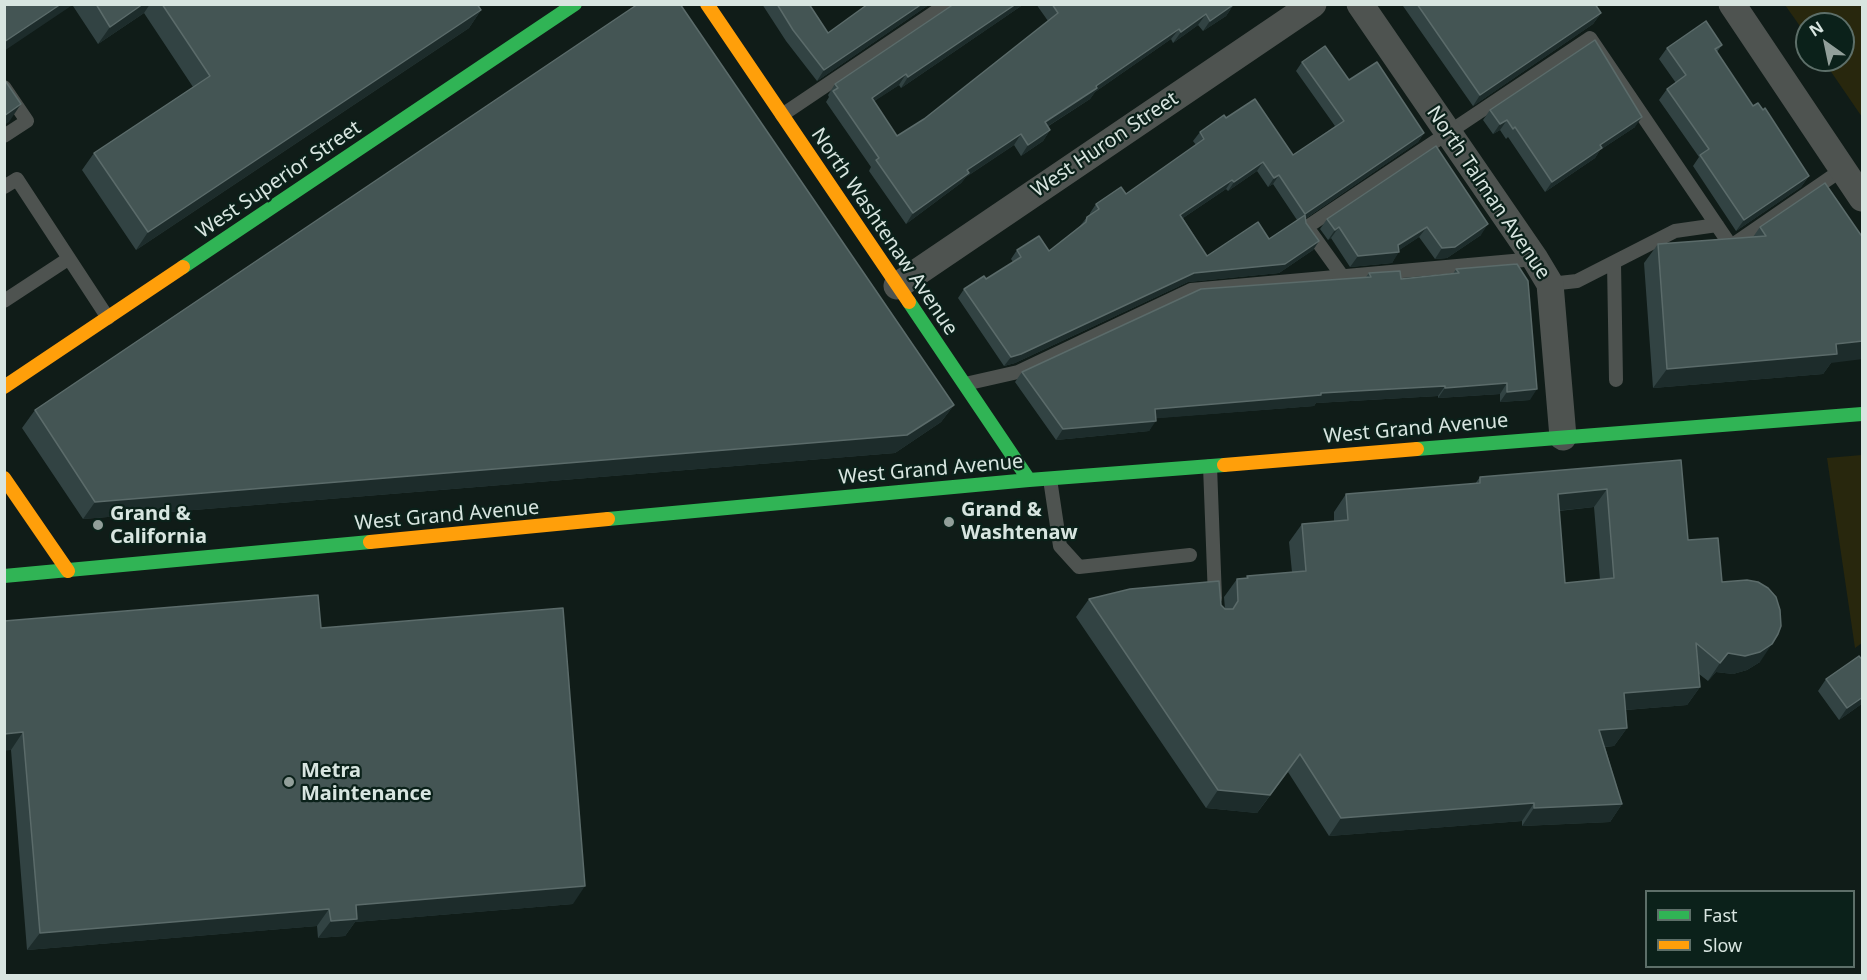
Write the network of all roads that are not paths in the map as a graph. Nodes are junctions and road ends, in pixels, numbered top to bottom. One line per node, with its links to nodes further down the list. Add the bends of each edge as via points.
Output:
1 (575, 4): 22 (main road, West Superior Street)
2 (707, 4): 8 (main road, North Washtenaw Avenue)
3 (947, 4): 8 (lane)
4 (1313, 4): 20 (street, West Huron Street)
5 (1360, 4): 9 (street, North Talman Avenue)
6 (1732, 4): 11 (street)
7 (4, 87): 10 (lane, via 27,121)
8 (782, 116): 20 (main road, North Washtenaw Avenue)
9 (1449, 133): 14 (lane, via 1590,38); 16 (street, North Talman Avenue); 18 (lane, via 1307,227)
10 (4, 136)
11 (1843, 169): 13 (street); 14 (lane, via 1731,246)
12 (4, 187): 15 (lane, via 17,179)
13 (1863, 198)
14 (1717, 225): 17 (lane, via 1675,231)
15 (68, 259): 21 (lane); 22 (lane)
16 (1535, 259): 18 (lane); 19 (street, North Talman Avenue)
17 (1614, 263): 19 (lane, via 1577,281); 23 (lane)
18 (1343, 277): 24 (lane, via 1191,290 1018,372)
19 (1550, 284): 27 (street, North Talman Avenue)
20 (897, 286): 24 (main road, North Washtenaw Avenue)
21 (4, 301)
22 (108, 318): 25 (main road, West Superior Street)
23 (1617, 380)
24 (963, 384): 31 (main road, North Washtenaw Avenue)
25 (4, 387)
26 (1863, 414): 27 (main road, West Grand Avenue)
27 (1563, 437): 28 (main road, West Grand Avenue)
28 (1210, 466): 30 (main road, West Grand Avenue); 35 (lane)
29 (4, 478): 33 (main road)
30 (1050, 479): 31 (main road, West Grand Avenue); 32 (lane, via 1060,546 1079,567)
31 (1029, 480): 33 (main road, West Grand Avenue)
32 (1190, 555)
33 (68, 571): 34 (main road, West Grand Avenue)
34 (4, 576)
35 (1216, 607)

